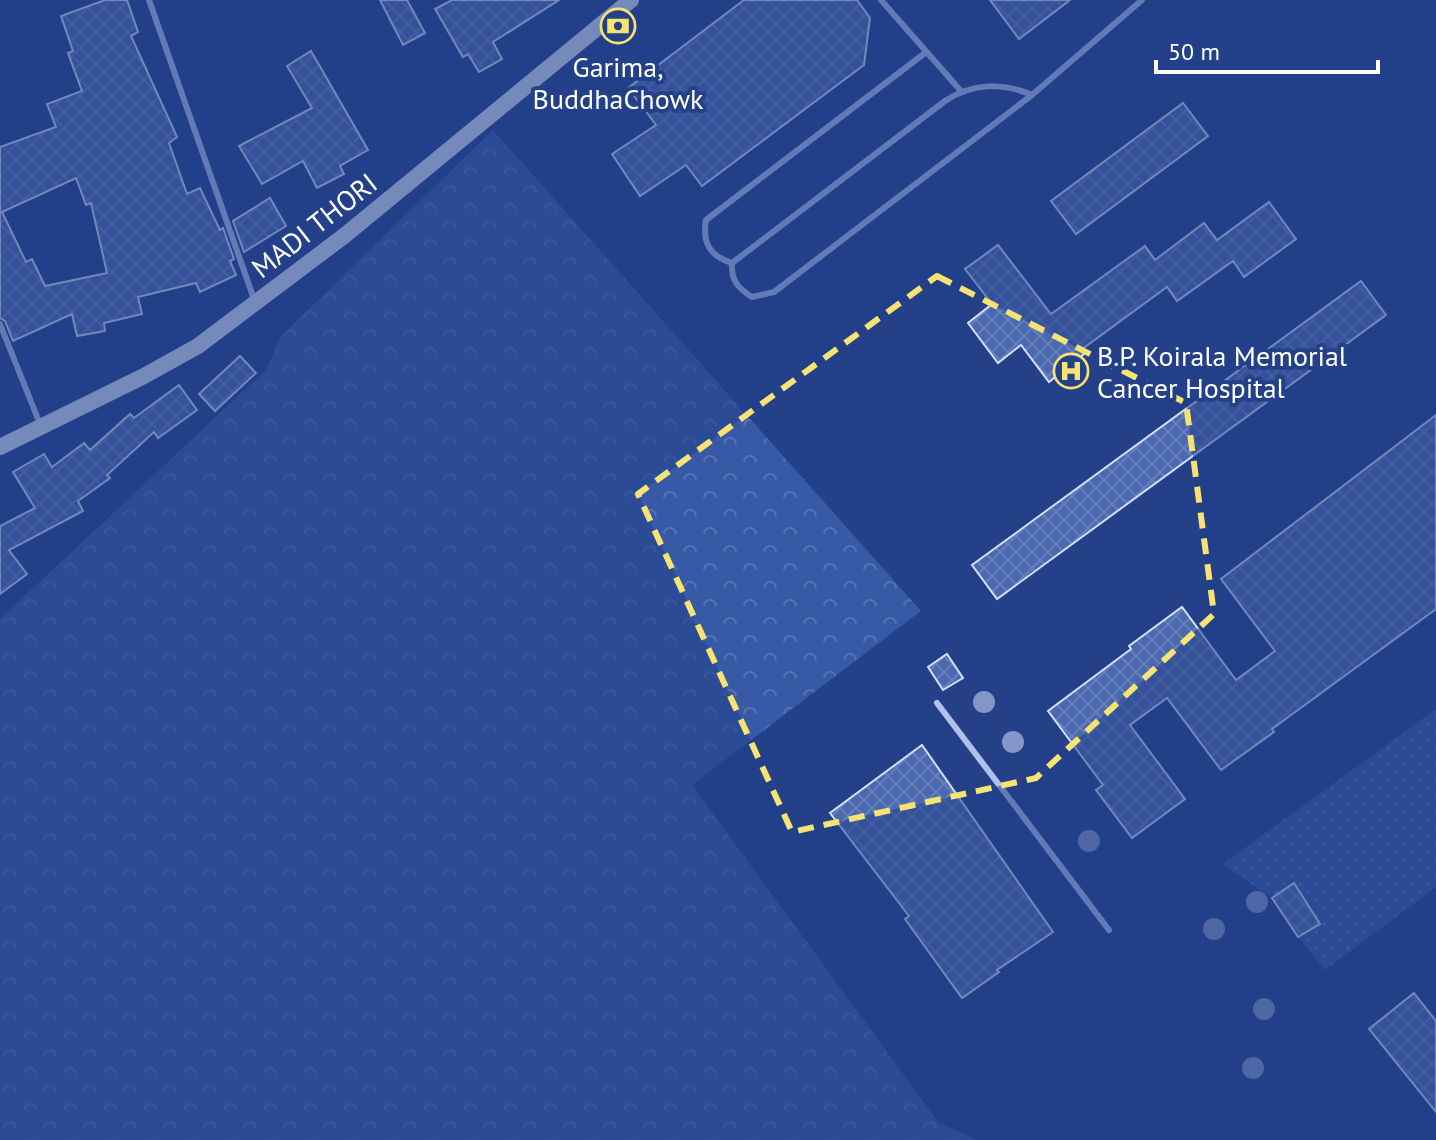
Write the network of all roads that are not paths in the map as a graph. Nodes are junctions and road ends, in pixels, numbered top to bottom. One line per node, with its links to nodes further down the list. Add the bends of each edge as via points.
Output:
1 (149, 0): 9 (lane)
2 (631, 0): 9 (main road, MADI THORI)
3 (881, 0): 5 (lane)
4 (1142, 0): 7 (lane)
5 (925, 53): 6 (lane); 8 (lane, via 706,220 708,246)
6 (961, 91): 7 (lane, via 1013,87); 8 (lane)
7 (1032, 95): 8 (lane, via 774,292 752,297 739,289 731,276)
8 (732, 263)
9 (256, 304): 11 (main road, MADI THORI, via 198,346)
10 (0, 324): 11 (lane)
11 (42, 427): 12 (main road, MADI THORI)
12 (0, 447)
13 (937, 703): 14 (lane)
14 (1109, 930)

